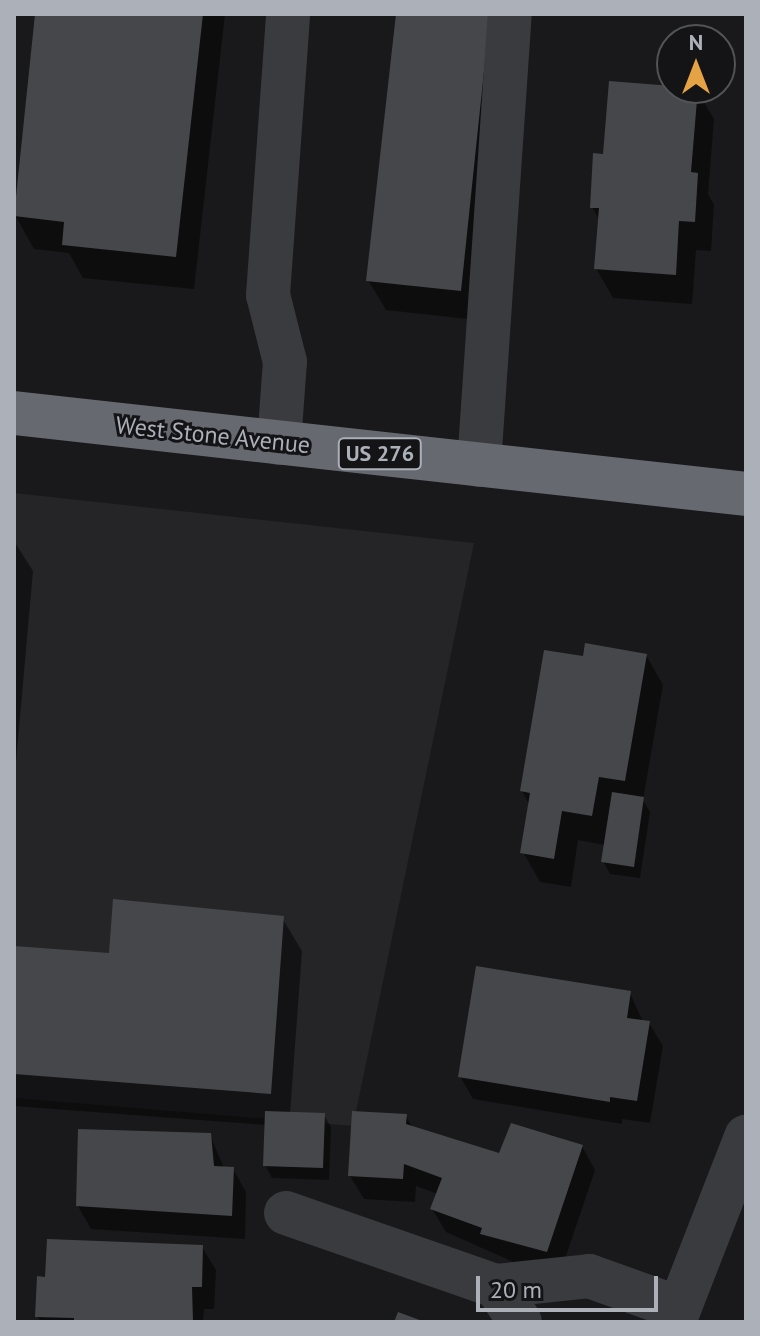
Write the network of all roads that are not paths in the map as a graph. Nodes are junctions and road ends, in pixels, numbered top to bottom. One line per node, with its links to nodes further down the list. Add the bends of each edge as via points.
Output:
1 (288, 14): 4 (street, via 268,295 285,362)
2 (510, 14): 5 (street)
3 (14, 413): 4 (highway, West Stone Avenue / US 276)
4 (279, 443): 5 (highway, West Stone Avenue / US 276)
5 (479, 465): 6 (highway, West Stone Avenue / US 276)
6 (746, 494)
7 (746, 1137): 10 (street)
8 (286, 1213): 9 (street)
9 (496, 1286): 10 (street, via 589,1276); 11 (street)
10 (677, 1315)
11 (520, 1322)

